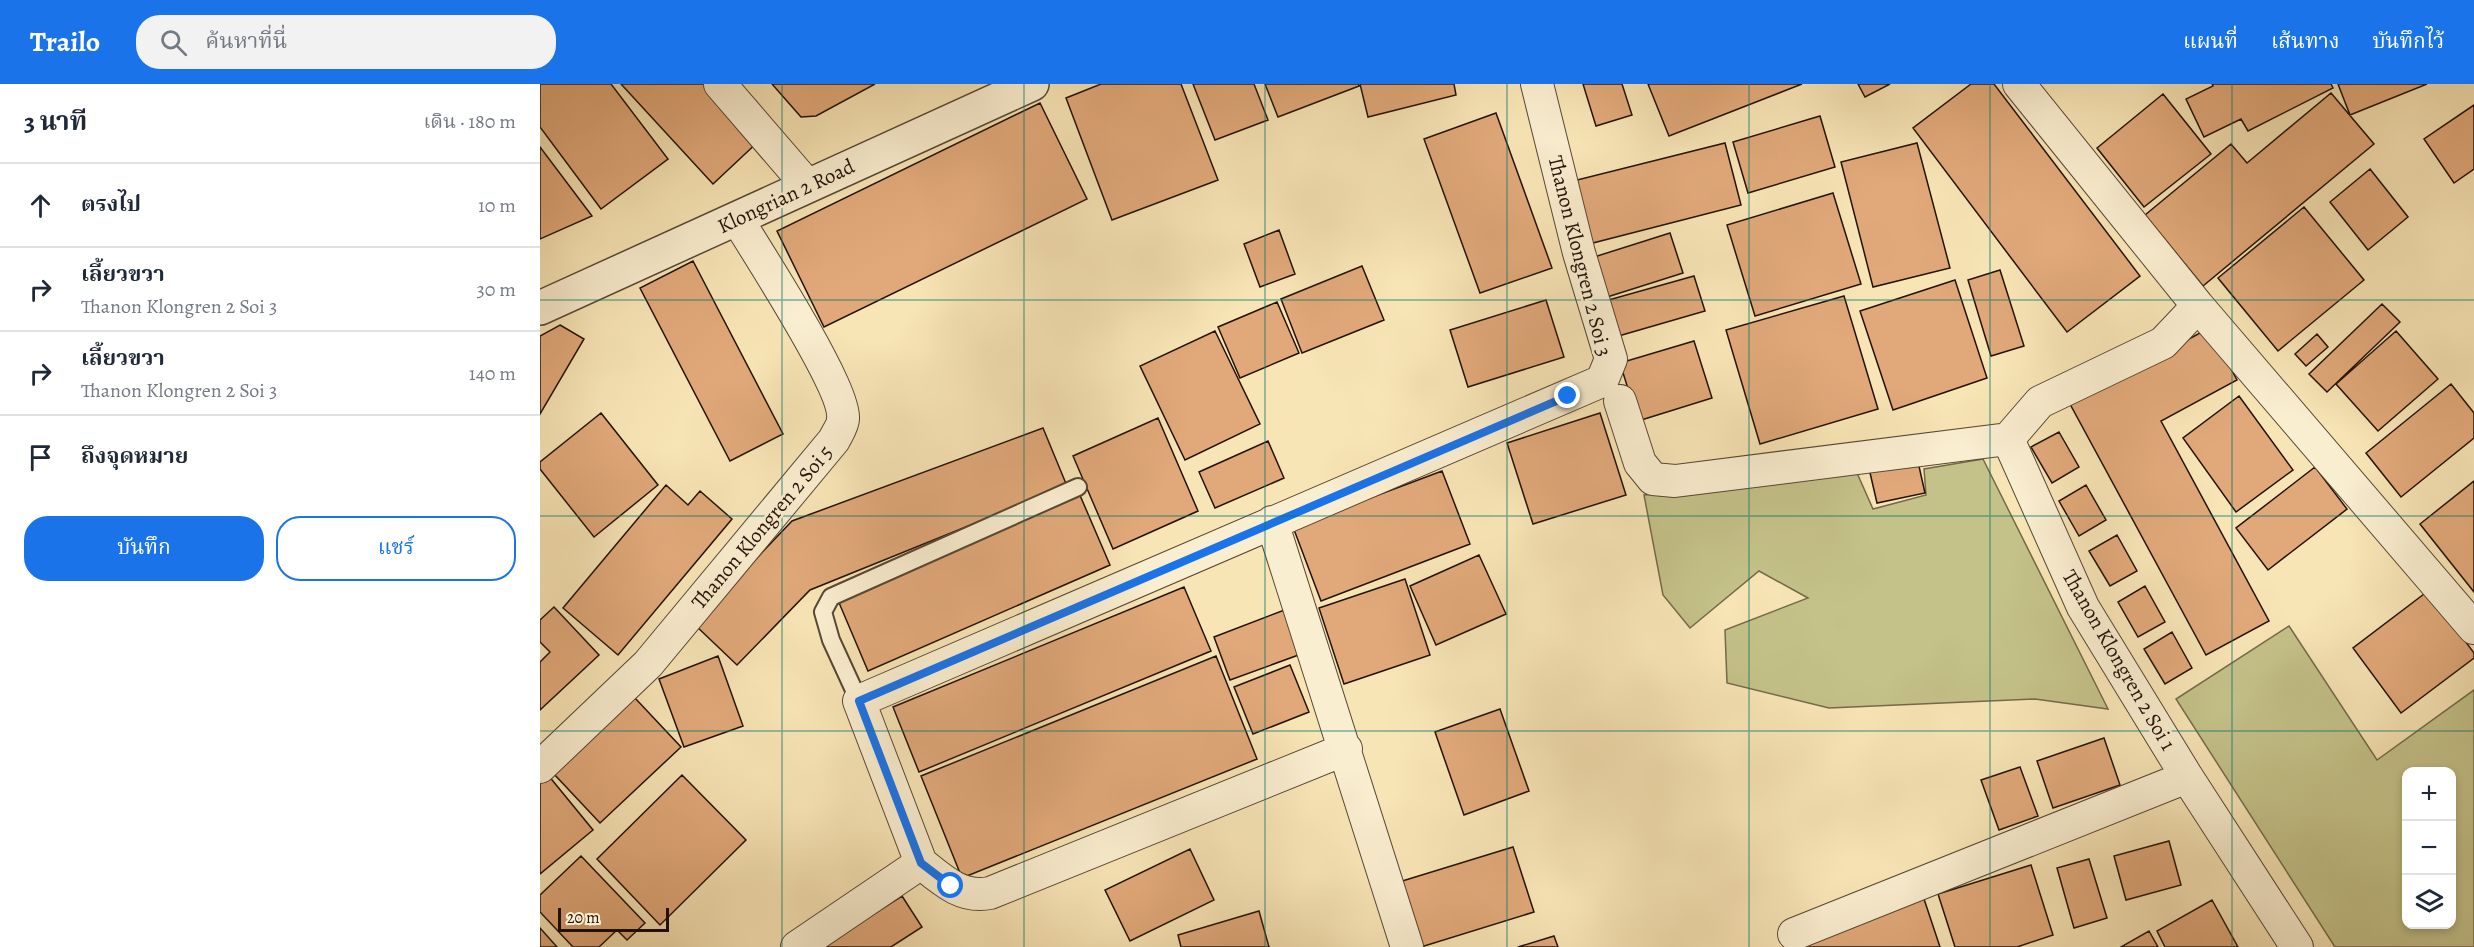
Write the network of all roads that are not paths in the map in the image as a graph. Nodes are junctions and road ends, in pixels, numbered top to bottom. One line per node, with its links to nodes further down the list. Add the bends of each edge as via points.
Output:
1 (720, 84): 5 (street)
2 (1032, 84): 5 (street, Klongrian 2 Road)
3 (1537, 84): 12 (street, Thanon Klongren 2 Soi 3, via 1579,253 1611,359 1602,381)
4 (2019, 84): 7 (street)
5 (807, 185): 6 (street, Klongrian 2 Road)
6 (737, 219): 8 (street, Klongrian 2 Road); 16 (street, Thanon Klongren 2 Soi 5, via 818,355 843,418 834,440 648,664)
7 (2198, 306): 10 (street, via 2163,343 2040,402); 13 (street)
8 (540, 309)
9 (1620, 401): 10 (street, via 1640,463 1653,479 1675,481)
10 (2008, 439): 17 (street, Thanon Klongren 2 Soi 1, via 2083,607)
11 (1078, 487): 14 (lane, via 831,597 823,612 826,626)
12 (1272, 522): 14 (street, Thanon Klongren 2 Soi 3); 15 (street)
13 (2474, 628)
14 (859, 701): 18 (street)
15 (1346, 749): 18 (street, via 990,892 969,895); 21 (street)
16 (540, 767)
17 (2187, 777): 19 (street); 22 (street, Thanon Klongren 2 Soi 1)
18 (921, 863): 20 (street)
19 (1794, 933)
20 (797, 947)
21 (1407, 947)
22 (2297, 947)

